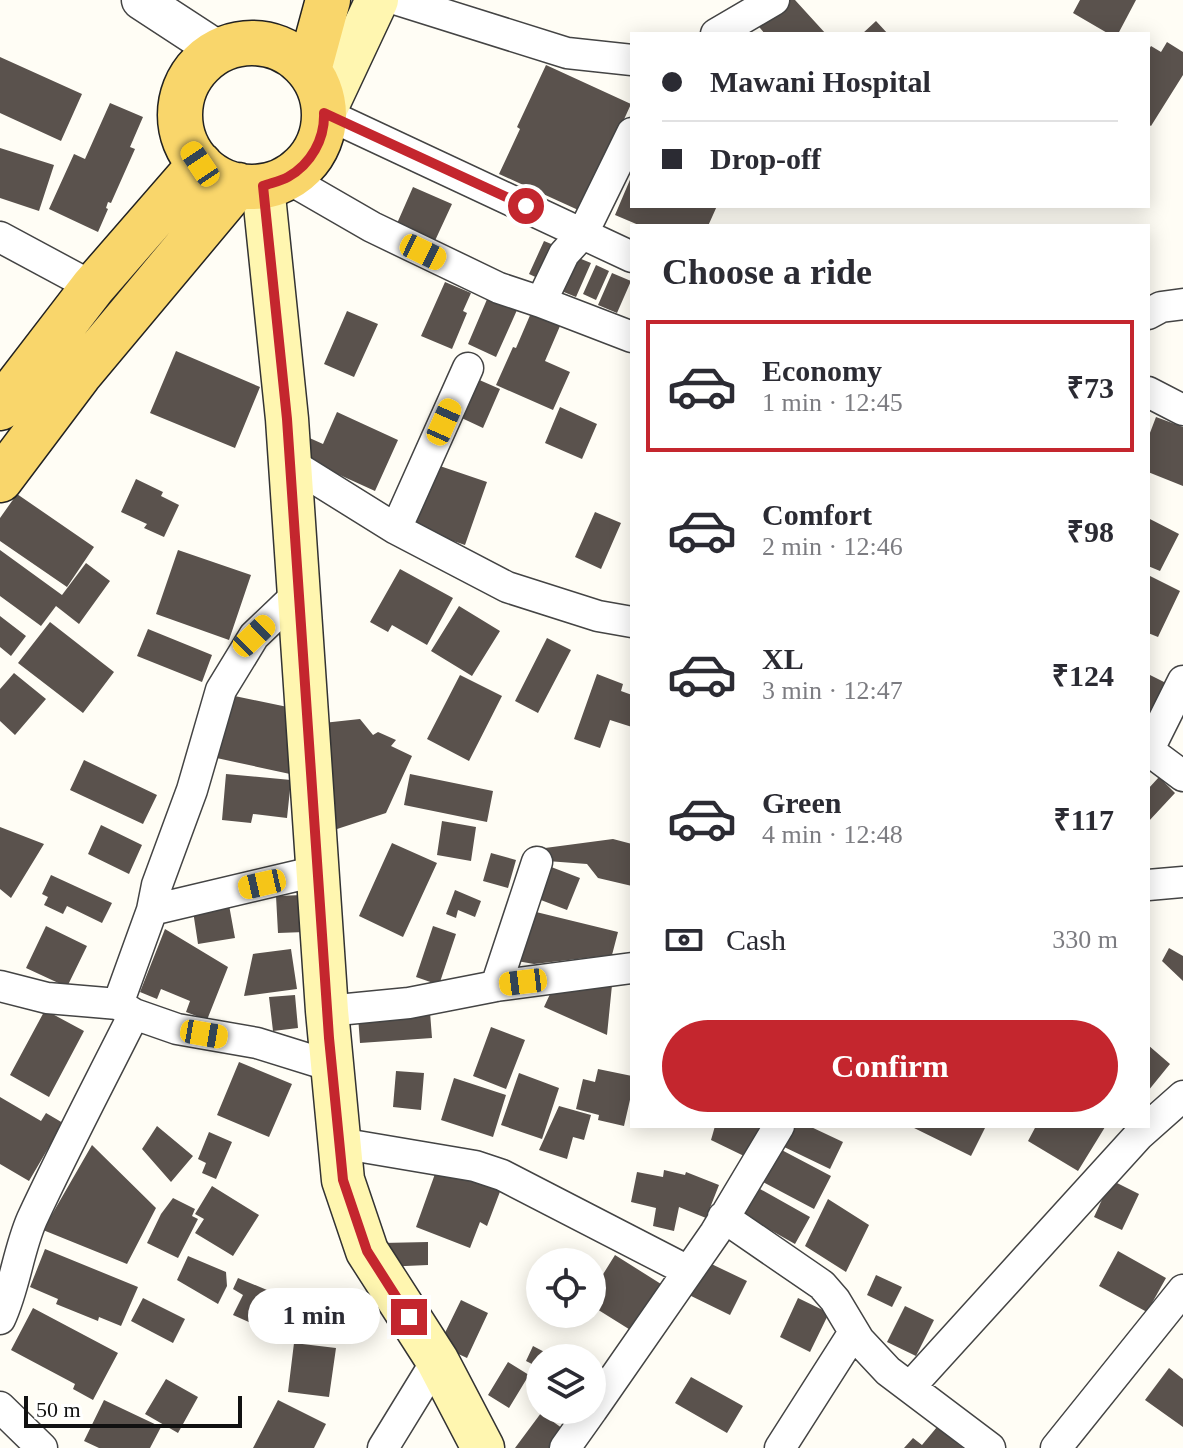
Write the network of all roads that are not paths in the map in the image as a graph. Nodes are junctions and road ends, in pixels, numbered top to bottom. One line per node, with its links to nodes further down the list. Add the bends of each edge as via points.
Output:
1 (141, 0): 7 (street)
2 (328, 0): 9 (main road)
3 (377, 0): 10 (main road)
4 (398, 0): 8 (street, via 567,53)
5 (774, 0): 6 (street)
6 (719, 32)
7 (219, 51): 9 (main road, via 243,43 268,44); 12 (main road, via 201,64 181,103 187,145)
8 (630, 60)
9 (309, 70): 10 (main road)
10 (324, 113): 13 (main road, via 320,142 306,163); 14 (street)
11 (630, 137): 14 (street)
12 (200, 164): 13 (main road, via 217,178); 17 (main road)
13 (263, 183): 18 (street); 26 (main road); 27 (main road, via 79,375)
14 (583, 233): 16 (street); 18 (street, via 564,254)
15 (0, 237): 17 (street)
16 (630, 256)
17 (93, 287): 24 (main road)
18 (541, 302): 21 (street)
19 (1183, 304): 20 (street)
20 (1150, 313)
21 (630, 336)
22 (468, 368): 28 (street)
23 (1150, 393): 25 (street)
24 (0, 408)
25 (1183, 410)
26 (290, 463): 28 (street); 29 (main road)
27 (0, 480)
28 (396, 529): 30 (street, via 507,587)
29 (300, 592): 36 (main road); 39 (street, via 254,636 221,690)
30 (630, 622)
31 (1183, 681): 32 (street)
32 (1150, 747)
33 (1150, 752): 34 (street)
34 (1183, 776)
35 (537, 862): 42 (street)
36 (317, 871): 39 (street); 44 (main road)
37 (1183, 882): 38 (street)
38 (1150, 885)
39 (152, 910): 43 (street)
40 (630, 968): 42 (street)
41 (0, 986): 43 (street)
42 (496, 986): 44 (street, via 409,1003)
43 (126, 1009): 45 (street, via 177,1029 257,1043); 54 (street, via 31,1221)
44 (327, 1011): 45 (main road)
45 (331, 1066): 50 (main road)
46 (1183, 1096): 47 (street)
47 (1150, 1125)
48 (778, 1128): 51 (street)
49 (1147, 1128): 57 (street)
50 (339, 1143): 52 (street, via 502,1175); 56 (main road, via 343,1180 367,1251)
51 (723, 1217): 52 (street); 55 (street, via 822,1285)
52 (688, 1271): 58 (street)
53 (1183, 1290): 67 (street)
54 (0, 1319)
55 (854, 1332): 57 (street, via 888,1371); 65 (street)
56 (437, 1360): 62 (street); 63 (main road)
57 (910, 1387): 66 (street)
58 (606, 1390)
59 (0, 1407): 61 (street)
60 (582, 1424): 64 (street)
61 (42, 1448)
62 (383, 1448)
63 (483, 1448)
64 (565, 1448)
65 (780, 1448)
66 (990, 1448)
67 (1056, 1448)

